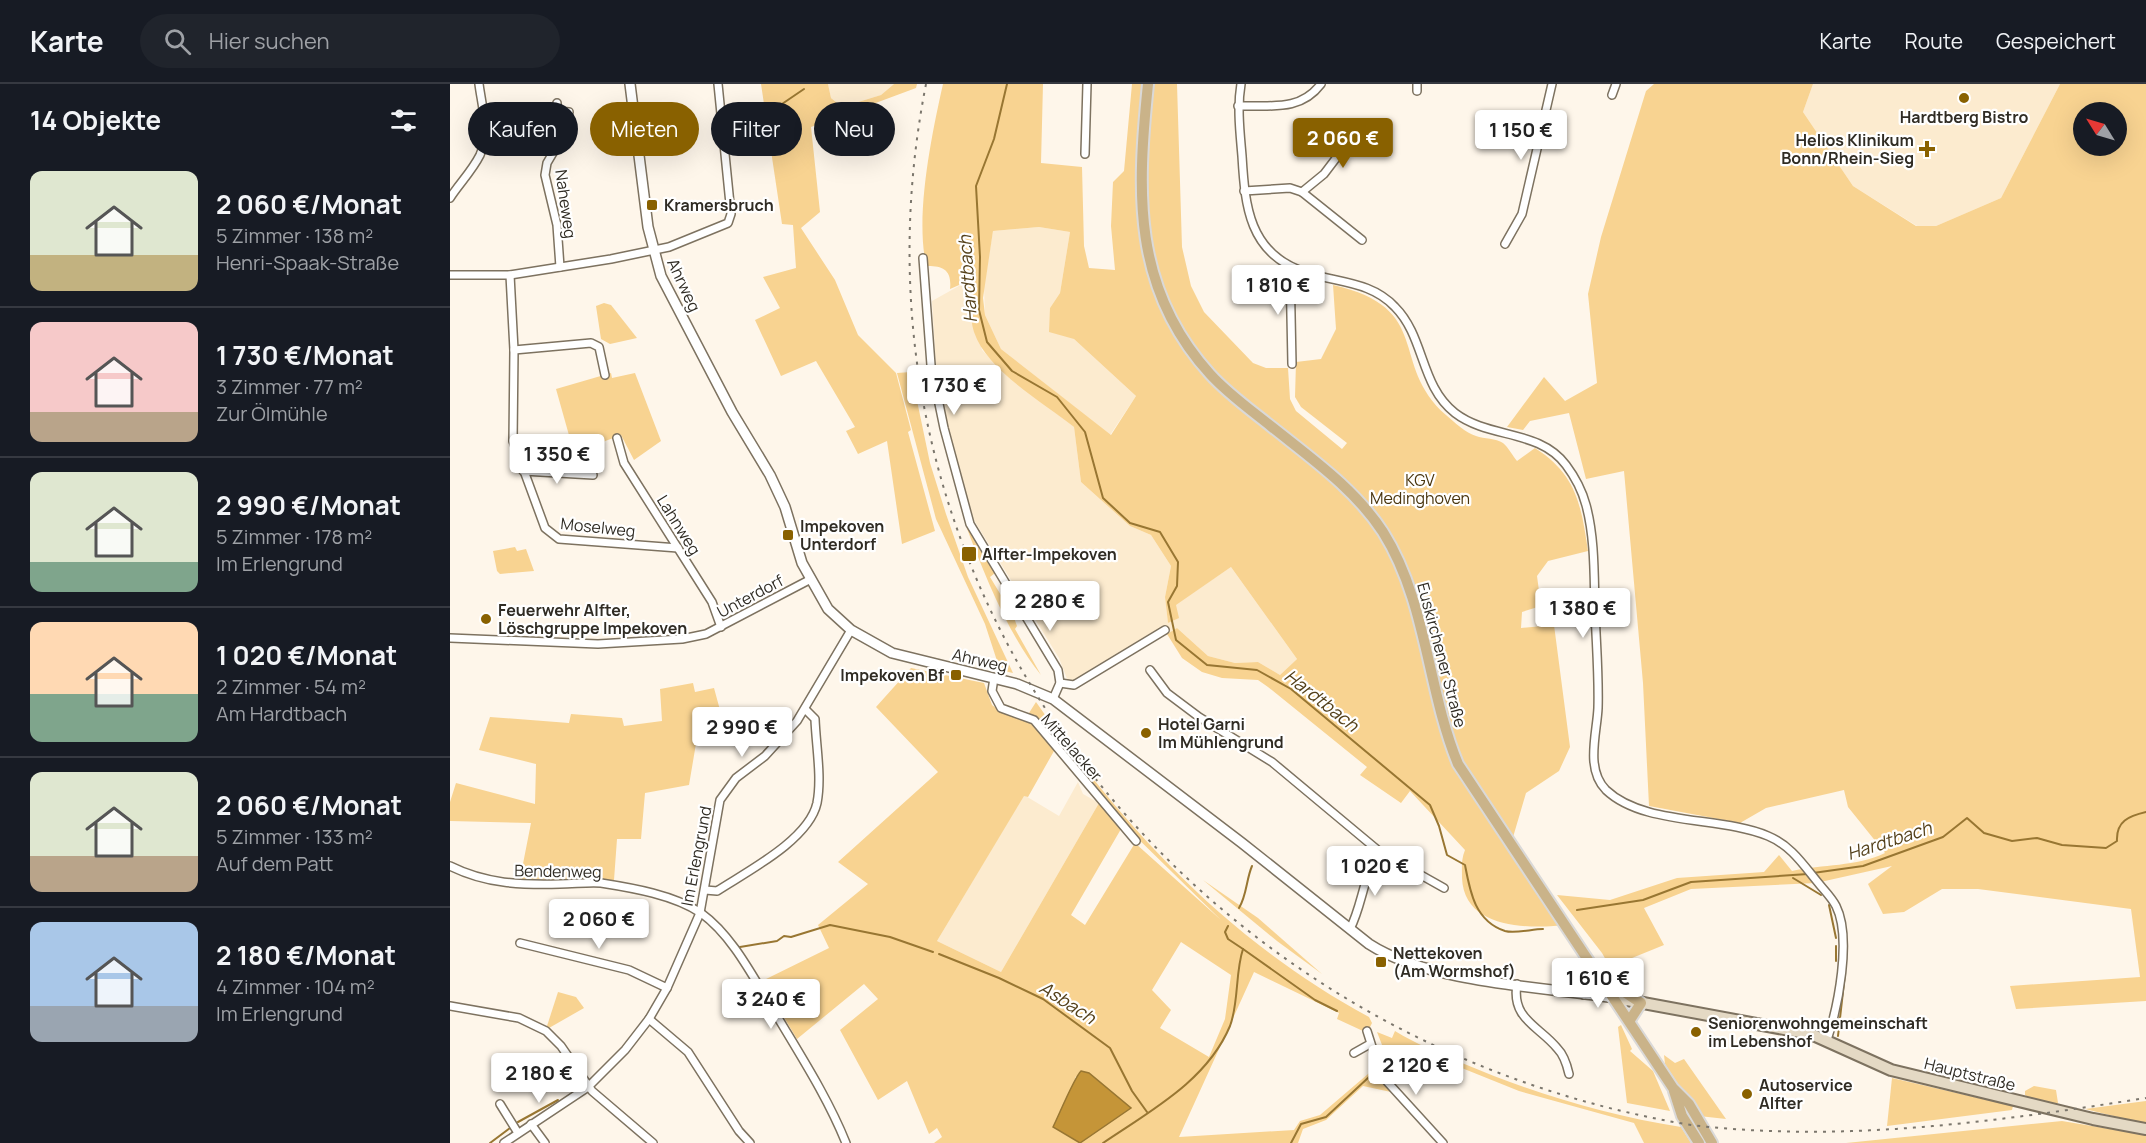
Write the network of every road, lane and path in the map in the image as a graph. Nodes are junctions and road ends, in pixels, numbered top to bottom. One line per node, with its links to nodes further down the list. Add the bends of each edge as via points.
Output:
1 (479, 84): 17 (street, via 484,143 474,165)
2 (630, 84): 20 (street, Ahrweg)
3 (718, 84): 20 (street, via 731,214 728,223)
4 (1087, 84): 13 (street)
5 (1148, 84): 51 (main road, Euskirchener Straße, via 1141,184 1143,236 1155,285 1166,309 1180,336 1210,374 1338,479 1383,532 1414,600 1439,707 1458,764)
6 (1241, 84): 11 (street)
7 (1322, 84): 11 (street, via 1306,100 1295,104)
8 (1552, 84): 19 (street, via 1522,214)
9 (1616, 84): 10 (street)
10 (1612, 95)
11 (1238, 106): 15 (street)
12 (1362, 124): 16 (street, via 1324,174)
13 (1085, 153)
14 (551, 156): 22 (street, Naheweg, via 545,175 557,225)
15 (1244, 191): 16 (street, via 1290,188); 23 (street, via 1248,214 1258,236)
16 (1302, 192): 18 (street)
17 (450, 198)
18 (1362, 240)
19 (1505, 244)
20 (653, 250): 22 (street); 33 (street, Ahrweg, via 661,276 774,483)
21 (922, 258): 40 (street, via 931,365 970,524 1052,658)
22 (560, 267): 25 (street)
23 (1290, 267): 27 (street); 61 (street, via 1378,293 1403,316 1432,386 1456,414 1475,425 1560,453 1581,488 1588,509 1598,707 1594,762 1602,783 1641,809 1768,836 1791,850 1836,907 1844,936 1835,1015)
24 (450, 275): 25 (street)
25 (510, 275): 26 (street, Moselweg)
26 (514, 350): 28 (street, via 591,343 599,347); 30 (street, Moselweg, via 513,441)
27 (1292, 364)
28 (605, 375)
29 (617, 438): 32 (street, Lahnweg, via 624,463)
30 (523, 471): 31 (street); 32 (street, Moselweg, via 546,528 555,537)
31 (593, 475)
32 (678, 548): 34 (street, Lahnweg, via 712,602)
33 (811, 579): 34 (street, Unterdorf); 35 (street, Ahrweg, via 828,609)
34 (721, 627): 37 (street, Unterdorf, via 706,634 661,642 598,644)
35 (851, 630): 39 (street, Ahrweg, via 892,653); 42 (street, Im Erlengrund)
36 (1165, 630): 40 (street, via 1074,685)
37 (450, 638)
38 (1150, 670): 44 (street, via 1167,693 1272,762)
39 (994, 678): 41 (street, Ahrweg); 43 (street, Mittelacker, via 992,692 1001,708 1034,720)
40 (1060, 683): 41 (street)
41 (1053, 699): 49 (street, Ahrweg)
42 (805, 709): 47 (street, Im Erlengrund, via 772,748 736,778 720,800); 47 (street, via 815,719 818,783 811,818 782,848 717,891)
43 (1136, 841)
44 (1380, 852): 46 (street); 49 (street)
45 (450, 866): 48 (street, Bendenweg, via 492,882 599,883 675,901)
46 (1444, 888)
47 (705, 890): 48 (street, Im Erlengrund)
48 (700, 913): 53 (street, Im Erlengrund); 75 (street, via 731,945 763,994 827,1099)
49 (1350, 929): 52 (street, Ahrweg, via 1378,950 1403,961 1456,975)
50 (520, 943): 53 (street, via 629,970)
51 (1599, 973): 54 (street); 55 (main road, Euskirchener Straße); 56 (main road)
52 (1517, 984): 54 (street, Ahrweg); 64 (street, via 1515,995 1526,1021 1557,1047)
53 (667, 988): 58 (street, Im Erlengrund)
54 (1584, 994): 55 (street, Ahrweg)
55 (1616, 998): 56 (main road, Hauptstraße); 59 (main road, Euskirchener Straße)
56 (1641, 1003): 59 (main road); 61 (main road, Hauptstraße)
57 (450, 1006): 65 (street, via 519,1018 539,1027 561,1046)
58 (649, 1019): 65 (street, Im Erlengrund); 74 (street, via 688,1052)
59 (1630, 1020): 66 (main road, Euskirchener Straße)
60 (1367, 1031): 62 (street)
61 (1827, 1040): 69 (main road, Hauptstraße, via 1891,1070)
62 (1370, 1044): 63 (street); 76 (street, via 1381,1075)
63 (1354, 1053)
64 (1569, 1074)
65 (588, 1087): 68 (street, Im Erlengrund); 73 (street)
66 (1673, 1088): 77 (main road, Euskirchener Straße, via 1682,1116); 78 (main road, Euskirchener Straße, via 1689,1104)
67 (500, 1104): 70 (street)
68 (531, 1124): 70 (street, Im Erlengrund); 72 (street)
69 (2146, 1129)
70 (518, 1133): 71 (street, Im Erlengrund)
71 (504, 1143)
72 (545, 1143)
73 (653, 1143)
74 (750, 1143)
75 (846, 1143)
76 (1443, 1143)
77 (1698, 1143)
78 (1712, 1143)

